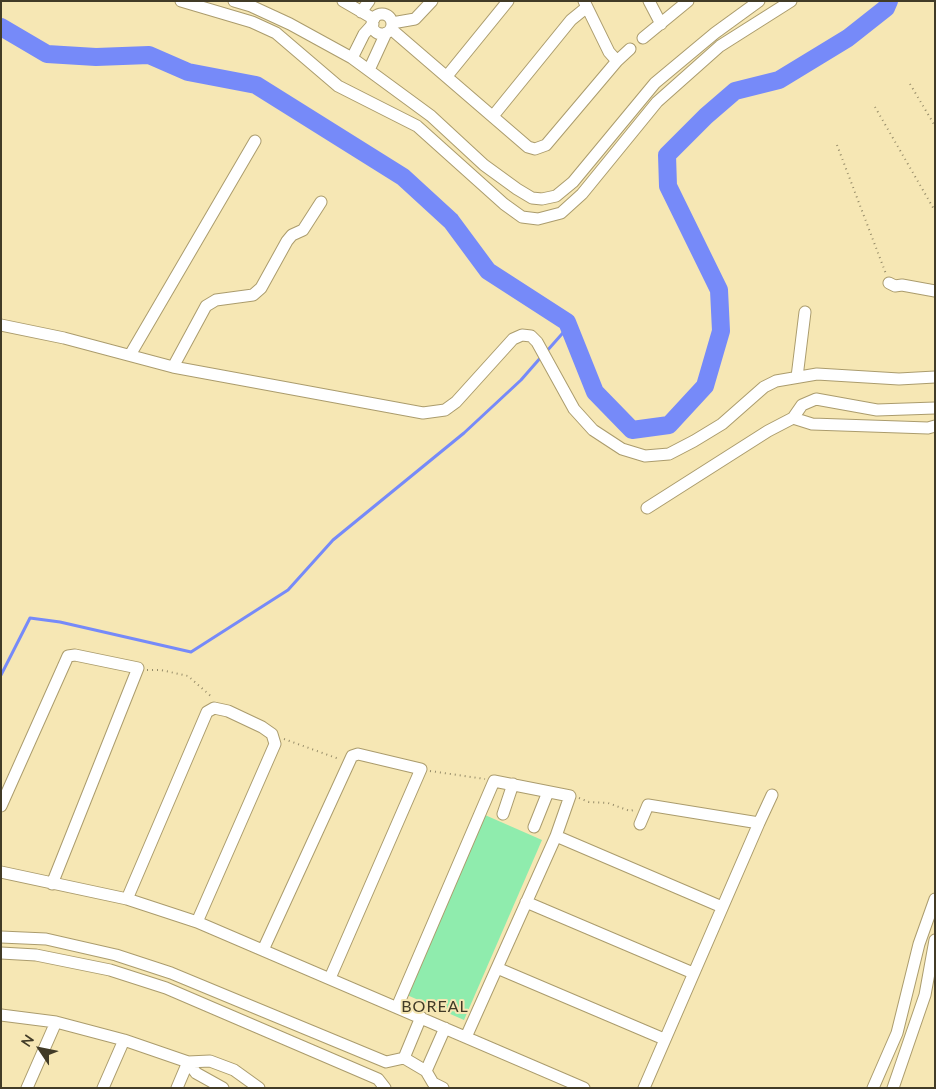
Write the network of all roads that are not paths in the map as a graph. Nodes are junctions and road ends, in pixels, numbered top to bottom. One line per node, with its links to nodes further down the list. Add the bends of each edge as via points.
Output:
1 (181, 1): 20 (street, via 252,22)
2 (343, 1): 13 (street)
3 (369, 1): 13 (street)
4 (432, 1): 15 (street)
5 (508, 1): 28 (street)
6 (649, 1): 17 (street)
7 (688, 1): 17 (street)
8 (759, 1): 19 (street)
9 (791, 1): 23 (street)
10 (237, 2): 16 (street)
11 (382, 2): 14 (street)
12 (585, 4): 26 (street, via 609,52); 30 (street)
13 (362, 12): 14 (street)
14 (376, 19): 18 (street, via 388,16); 18 (street, via 377,32); 25 (street)
15 (415, 19): 18 (street); 22 (street)
16 (290, 24): 20 (street); 25 (street)
17 (661, 24): 21 (street)
18 (390, 28): 22 (street); 27 (street)
19 (715, 33): 23 (street); 29 (street, via 655,83 573,182 556,196 532,198 517,189 484,165)
20 (282, 37): 31 (street, via 338,86)
21 (643, 38)
22 (403, 40): 28 (street)
23 (720, 46): 31 (street, via 657,102 582,194 560,213 538,219 522,217 504,204)
24 (630, 49): 26 (street)
25 (352, 58): 27 (street)
26 (617, 61): 30 (street, via 541,149 528,146)
27 (369, 70): 29 (street)
28 (447, 76): 30 (street)
29 (430, 116): 31 (street)
30 (493, 116)
31 (417, 126)
32 (255, 141): 38 (street)
33 (321, 202): 39 (street, via 303,230 287,241 261,288 253,295 216,300 206,306)
34 (889, 283): 35 (street)
35 (935, 291)
36 (805, 312): 40 (street)
37 (1, 324): 38 (street)
38 (130, 355): 39 (street)
39 (173, 367): 40 (street, via 436,413 456,402 513,339 531,336 574,409 593,430 622,448 645,456 669,454 722,424 764,387)
40 (797, 377): 41 (street, via 817,374 899,379)
41 (935, 377)
42 (935, 408): 43 (street, via 877,410 816,399 802,405)
43 (793, 418): 44 (street, via 812,424); 45 (street)
44 (935, 426)
45 (647, 508)
46 (513, 784): 47 (street); 50 (street); 70 (street, via 494,781)
47 (548, 792): 53 (street); 54 (street, via 570,796)
48 (772, 795): 51 (street)
49 (1, 806): 56 (street, via 68,656 138,668)
50 (503, 814)
51 (758, 823): 52 (street, via 648,805); 60 (street)
52 (640, 824)
53 (534, 827)
54 (556, 836): 59 (street); 60 (street)
55 (1, 872): 56 (street)
56 (52, 884): 57 (street)
57 (127, 899): 61 (street); 61 (street, via 207,712 214,708 228,711 272,734 275,744)
58 (935, 899): 64 (street)
59 (526, 902): 67 (street); 68 (street)
60 (722, 907): 68 (street)
61 (197, 922): 65 (street)
62 (1, 936): 80 (street, via 46,939 116,955 171,973)
63 (934, 943): 64 (street); 93 (street, via 925,995)
64 (919, 944): 85 (street, via 897,1033)
65 (263, 950): 69 (street); 69 (street, via 352,756 358,754 421,769)
66 (1, 953): 82 (street, via 36,955 110,970 166,988)
67 (497, 968): 75 (street); 76 (street)
68 (693, 973): 76 (street)
69 (330, 978): 70 (street)
70 (397, 1007): 72 (street)
71 (1, 1015): 73 (street)
72 (421, 1017): 74 (street); 78 (street)
73 (56, 1022): 77 (street); 86 (street)
74 (445, 1028): 75 (street); 81 (street)
75 (466, 1037): 90 (street)
76 (664, 1039): 91 (street)
77 (124, 1040): 79 (street); 87 (street)
78 (404, 1058): 80 (street); 81 (street)
79 (188, 1062): 84 (street, via 210,1061 234,1070); 88 (street); 89 (street, via 196,1073)
80 (386, 1062): 82 (street)
81 (426, 1071): 83 (street)
82 (381, 1083)
83 (436, 1086)
84 (254, 1087)
85 (873, 1087): 92 (street)
86 (26, 1088)
87 (104, 1088)
88 (177, 1088)
89 (223, 1088)
90 (584, 1088)
91 (644, 1088)
92 (886, 1088)
93 (893, 1088)

